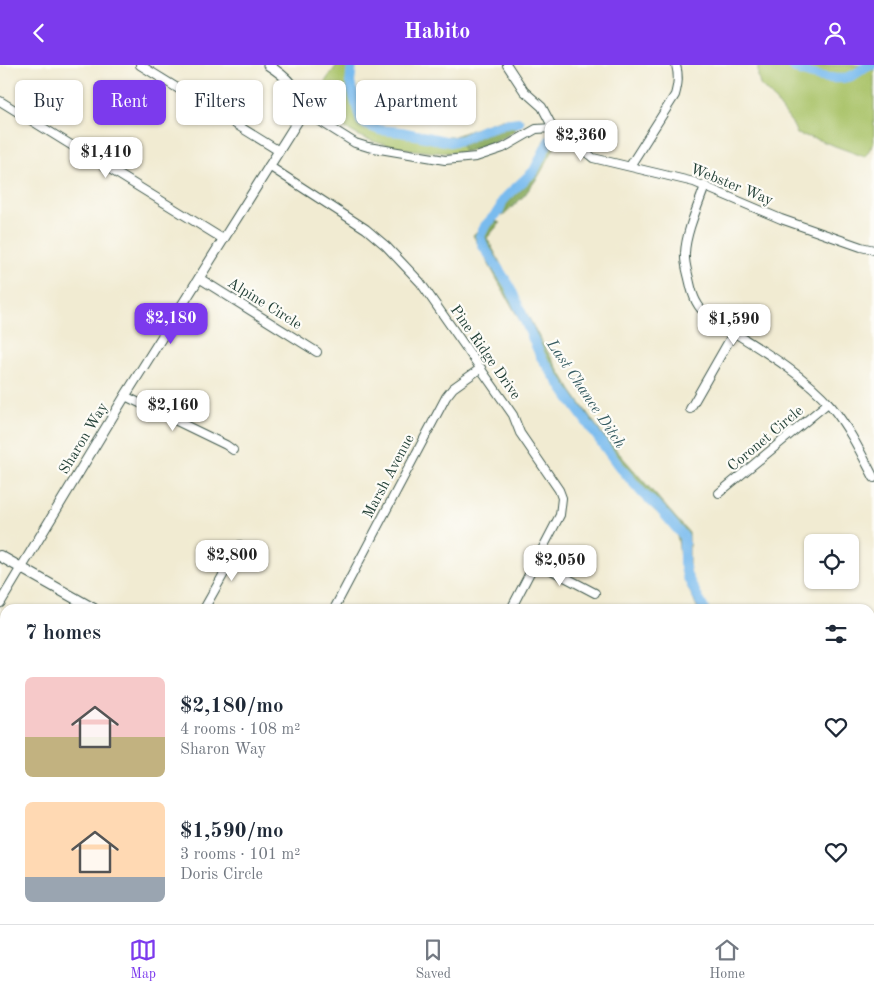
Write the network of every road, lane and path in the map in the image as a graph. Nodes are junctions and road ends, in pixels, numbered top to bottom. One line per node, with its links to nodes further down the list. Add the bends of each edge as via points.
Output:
1 (140, 65): 10 (street)
2 (268, 65): 5 (street)
3 (507, 65): 9 (street, via 524,91 542,107)
4 (676, 65): 12 (street, via 675,95)
5 (289, 80)
6 (0, 101): 14 (street)
7 (295, 125): 10 (street, Sharon Way)
8 (326, 125): 9 (street, via 355,143 368,147 446,160 476,157 503,148 536,129)
9 (553, 128): 12 (street, Webster Way, via 593,157)
10 (279, 151): 11 (street, Sharon Way)
11 (269, 166): 14 (street, Sharon Way); 19 (street, Pine Ridge Drive, via 346,215 386,246 420,283)
12 (630, 167): 13 (street, Webster Way)
13 (705, 186): 15 (street, Webster Way, via 781,219); 17 (street, via 686,241 686,264 696,303 702,311)
14 (223, 239): 16 (street, Sharon Way)
15 (874, 250)
16 (199, 278): 18 (street, Alpine Circle); 20 (street, Sharon Way)
17 (734, 332): 21 (street, via 796,375); 22 (street)
18 (317, 352)
19 (480, 368): 28 (street, Pine Ridge Drive, via 513,415 520,433 562,498 560,515); 34 (street, Marsh Avenue, via 446,397)
20 (125, 396): 23 (street); 29 (street, Sharon Way)
21 (828, 403): 24 (street, via 856,442); 25 (street, Coronet Circle)
22 (690, 409)
23 (233, 450)
24 (874, 478)
25 (719, 493)
26 (240, 545): 33 (street)
27 (0, 556): 29 (main road)
28 (536, 561): 30 (street); 35 (street, Pine Ridge Drive)
29 (20, 568): 31 (street, Sharon Way); 32 (main road)
30 (595, 593)
31 (0, 603)
32 (85, 604)
33 (207, 604)
34 (337, 604)
35 (514, 604)

